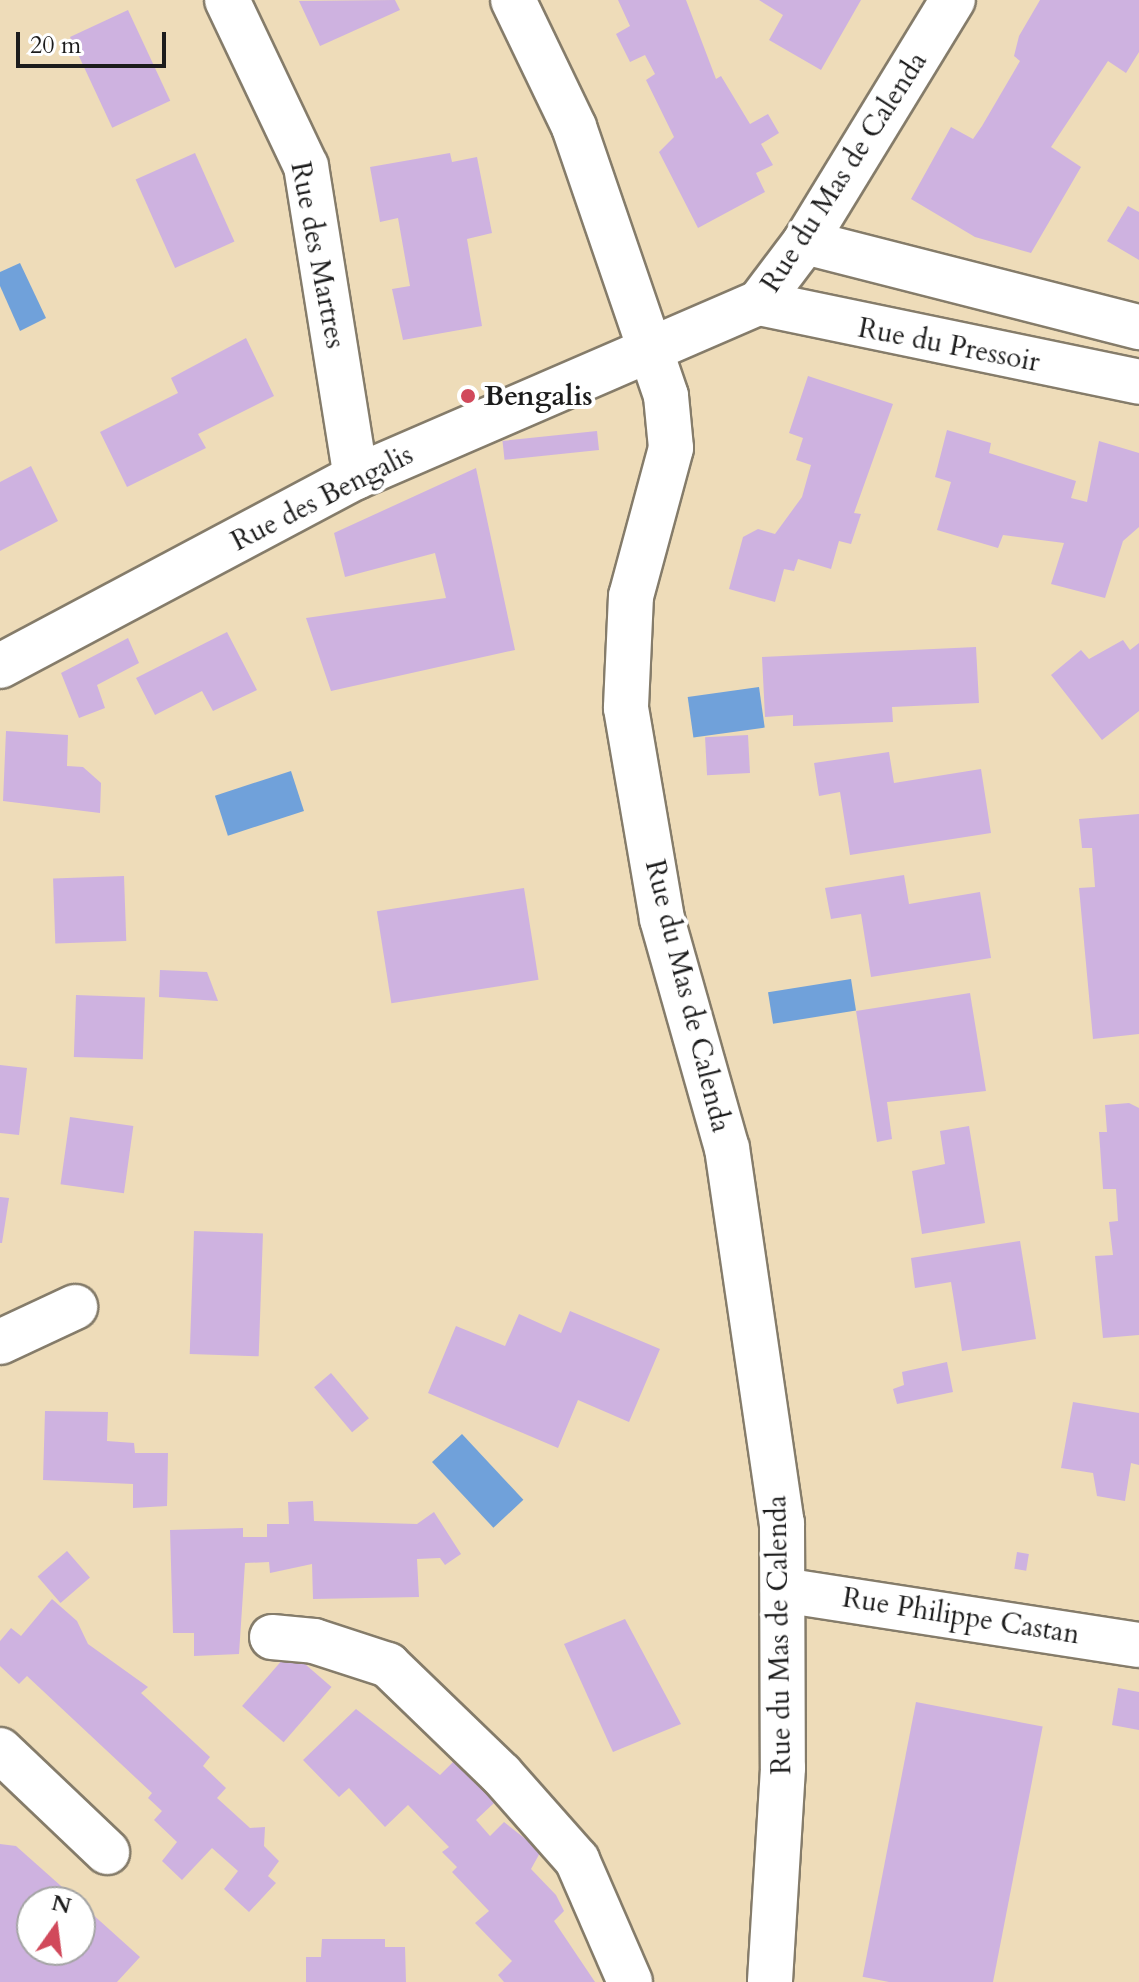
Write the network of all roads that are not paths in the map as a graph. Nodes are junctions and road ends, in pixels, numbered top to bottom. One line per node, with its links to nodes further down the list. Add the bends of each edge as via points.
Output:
1 (227, 0): 9 (street, Rue des Martres, via 306,166)
2 (513, 0): 7 (street, via 574,127)
3 (953, 0): 4 (street, Rue du Mas de Calenda)
4 (805, 242): 5 (street, Rue du Mas de Calenda); 6 (street, Rue du Pressoir)
5 (759, 303): 7 (street, Rue du Mas de Calenda); 8 (street, Rue du Pressoir)
6 (1139, 327)
7 (652, 346): 9 (street, Rue des Bengalis); 13 (street, Rue du Mas de Calenda, via 671,448 631,596 626,708 662,919 727,1148 752,1283 782,1523)
8 (1139, 382)
9 (356, 477): 10 (street, Rue des Bengalis)
10 (0, 666)
11 (75, 1307): 12 (street)
12 (0, 1342)
13 (783, 1590): 15 (street, Rue Philippe Castan); 19 (street, Rue du Mas de Calenda)
14 (272, 1637): 18 (street, via 314,1641 388,1665 468,1741 577,1860)
15 (1139, 1645)
16 (0, 1750): 17 (street)
17 (107, 1852)
18 (630, 1982)
19 (770, 1982)

